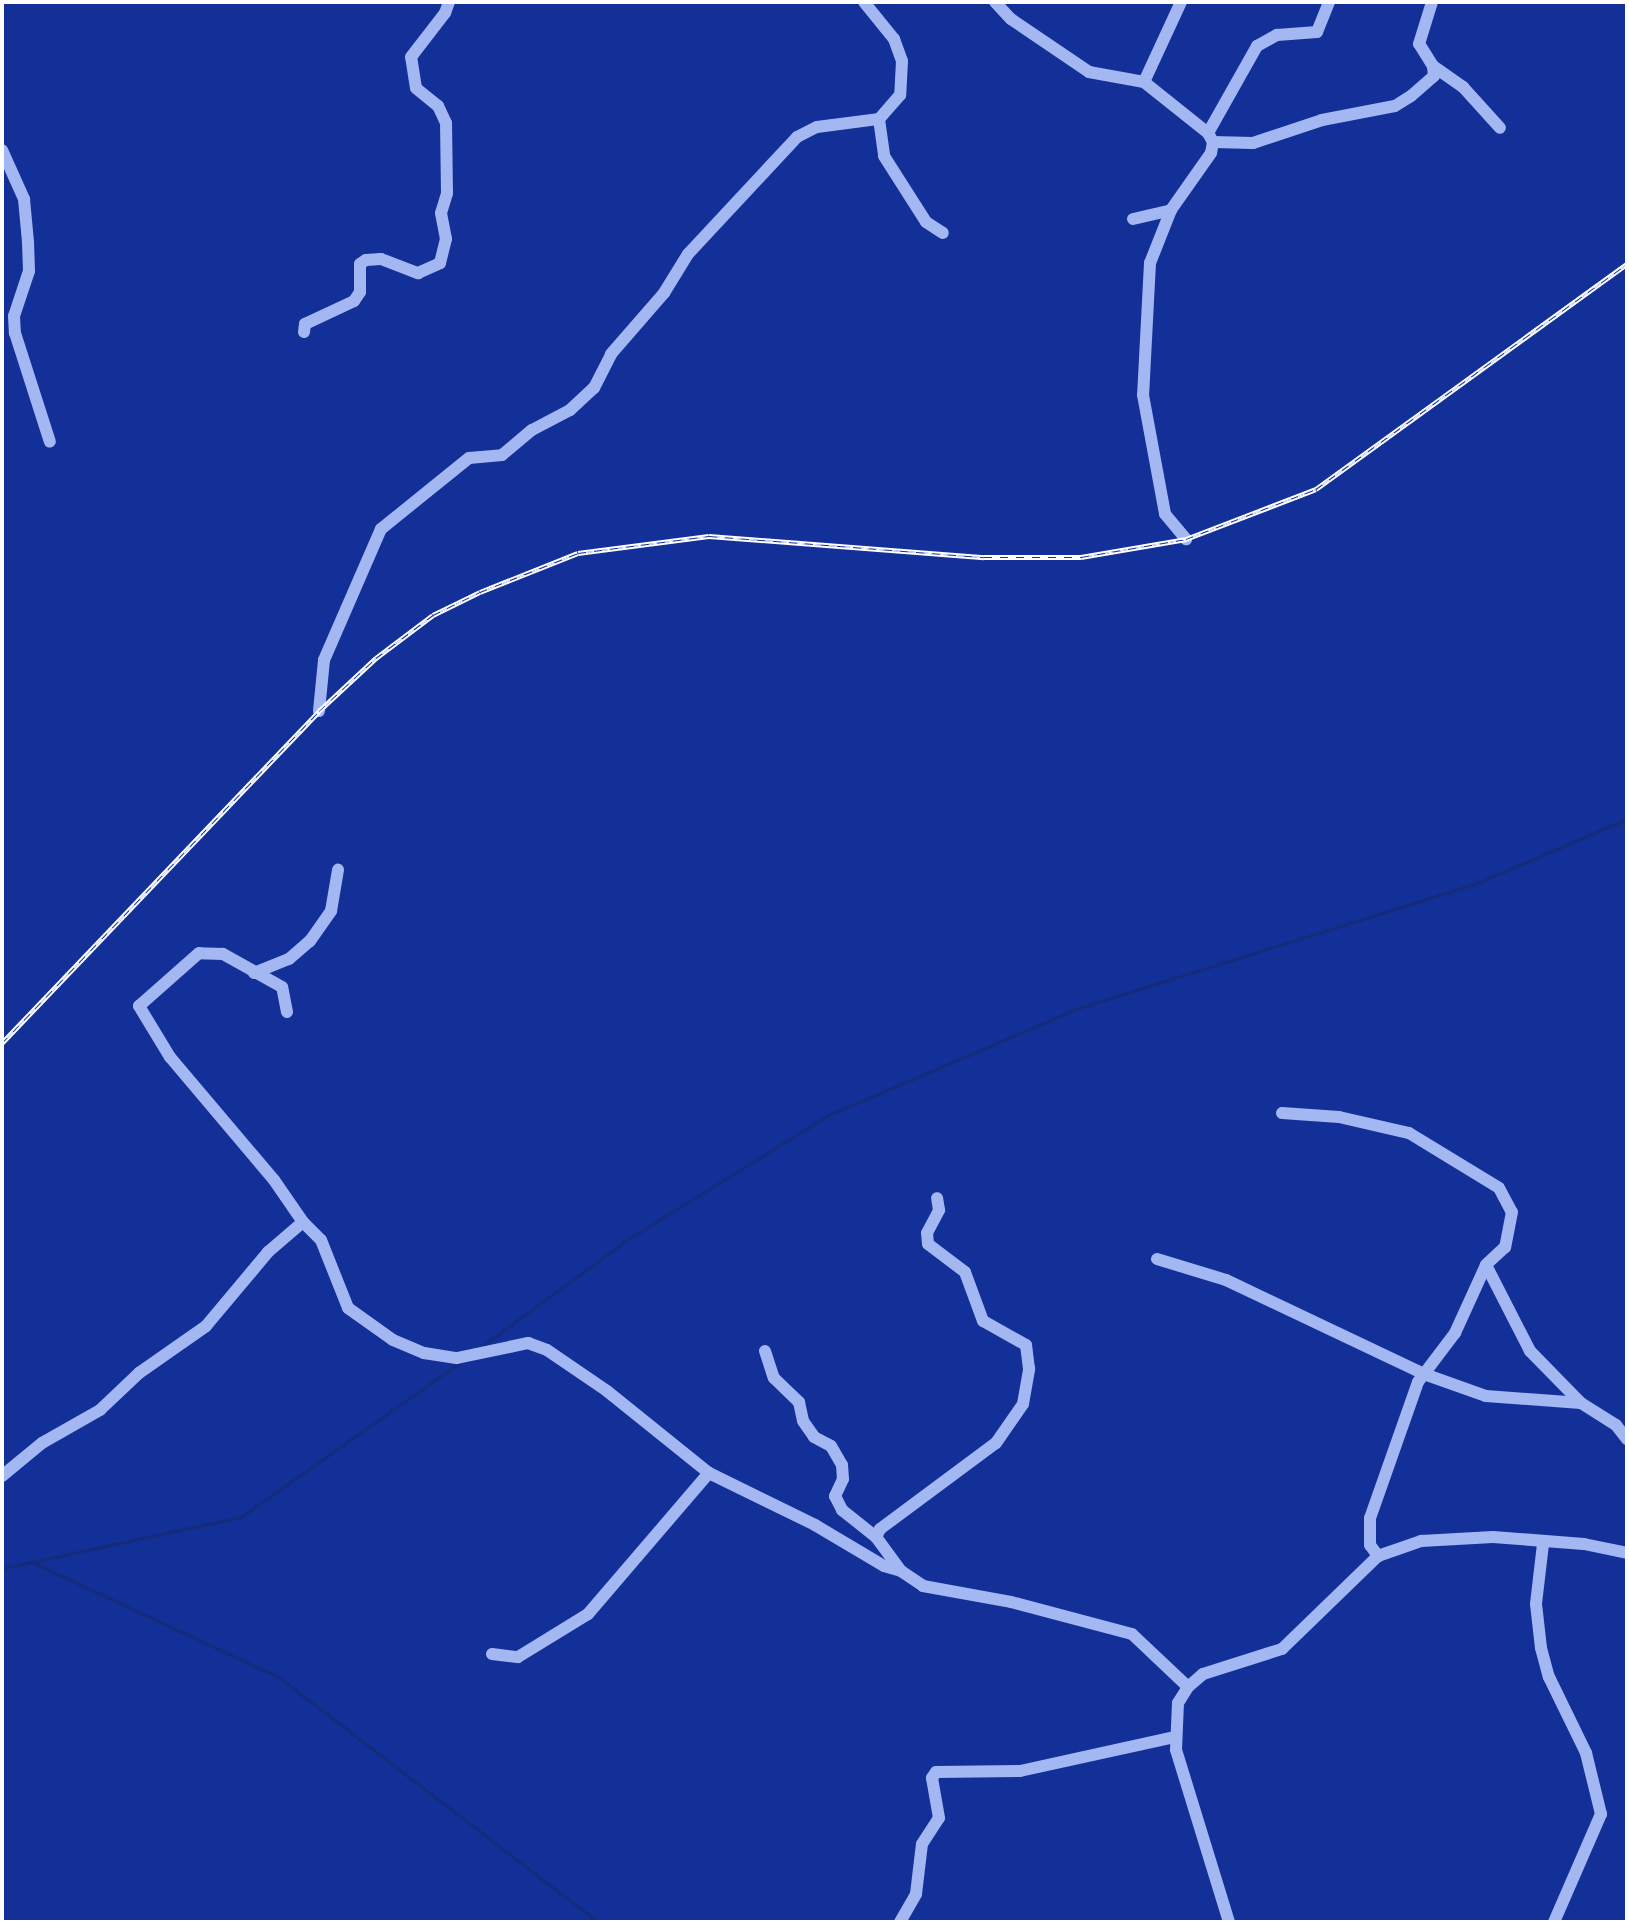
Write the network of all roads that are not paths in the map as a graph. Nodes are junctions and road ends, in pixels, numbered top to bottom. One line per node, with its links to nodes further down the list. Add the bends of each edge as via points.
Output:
1 (449, 2): 16 (street, via 411,57 416,88 438,106 446,122 447,193 442,213 446,239 440,263 418,273 390,261 366,260 360,264 360,292 354,301 305,324)
2 (864, 2): 9 (street, via 894,39 902,61 900,95)
3 (995, 2): 8 (street, via 1011,19 1089,72)
4 (1181, 2): 8 (street)
5 (1329, 2): 11 (street, via 1317,32 1277,35 1257,46)
6 (1432, 2): 7 (street, via 1419,44)
7 (1433, 66): 10 (street, via 1462,87); 11 (street, via 1434,76 1395,106 1322,120 1253,143)
8 (1144, 82): 11 (street)
9 (880, 119): 15 (street, via 884,156 926,222); 19 (street, via 817,127 797,137 688,254 664,293 611,354 594,387 570,410 532,430 502,455 469,458 381,529 324,660)
10 (1500, 128)
11 (1210, 138): 13 (street, via 1211,153)
12 (2, 150): 17 (street, via 24,199 28,242 29,271 14,316 15,333)
13 (1171, 210): 14 (street); 18 (street, via 1150,263 1143,395 1166,514)
14 (1133, 219)
15 (943, 233)
16 (304, 332)
17 (50, 442)
18 (1186, 539)
19 (319, 710)
20 (338, 870): 21 (street, via 331,911 310,941 289,959)
21 (254, 973): 22 (street, via 282,987); 25 (street, via 223,954 199,953 139,1006 170,1057 274,1180)
22 (287, 1012)
23 (1282, 1113): 27 (street, via 1339,1117 1409,1133 1499,1188 1512,1212 1505,1247)
24 (937, 1198): 34 (street, via 939,1209 927,1233 928,1244 965,1272 983,1321 1026,1345 1025,1393 1016,1420 996,1443 916,1499)
25 (303, 1222): 32 (street, via 321,1240 348,1308 361,1321 424,1353 457,1358 528,1343 547,1350 607,1391); 33 (street, via 268,1252 206,1326 139,1373 100,1410 42,1443)
26 (1157, 1259): 29 (street, via 1226,1280)
27 (1486, 1265): 29 (street, via 1455,1333); 30 (street, via 1530,1351)
28 (765, 1351): 34 (street, via 774,1378 799,1402 814,1437 831,1446 842,1465 835,1496 842,1510)
29 (1424, 1374): 30 (street, via 1486,1396); 37 (street, via 1374,1499 1367,1531)
30 (1581, 1403): 31 (street, via 1616,1425)
31 (1627, 1439)
32 (709, 1473): 38 (street); 39 (street, via 588,1614 518,1657)
33 (2, 1476)
34 (876, 1537): 38 (street)
35 (1544, 1544): 36 (street, via 1584,1544); 37 (street, via 1457,1536 1421,1541); 44 (street, via 1536,1604 1541,1647 1549,1677 1586,1753 1601,1814)
36 (1627, 1553)
37 (1378, 1556): 40 (street, via 1282,1648 1203,1674)
38 (901, 1571): 40 (street, via 923,1586 1011,1602 1132,1634)
39 (492, 1654)
40 (1188, 1687): 41 (street, via 1178,1703)
41 (1175, 1737): 42 (street, via 1031,1770 936,1772 933,1790 939,1818 922,1844 916,1894); 43 (street, via 1183,1777)
42 (900, 1922)
43 (1229, 1922)
44 (1554, 1922)

